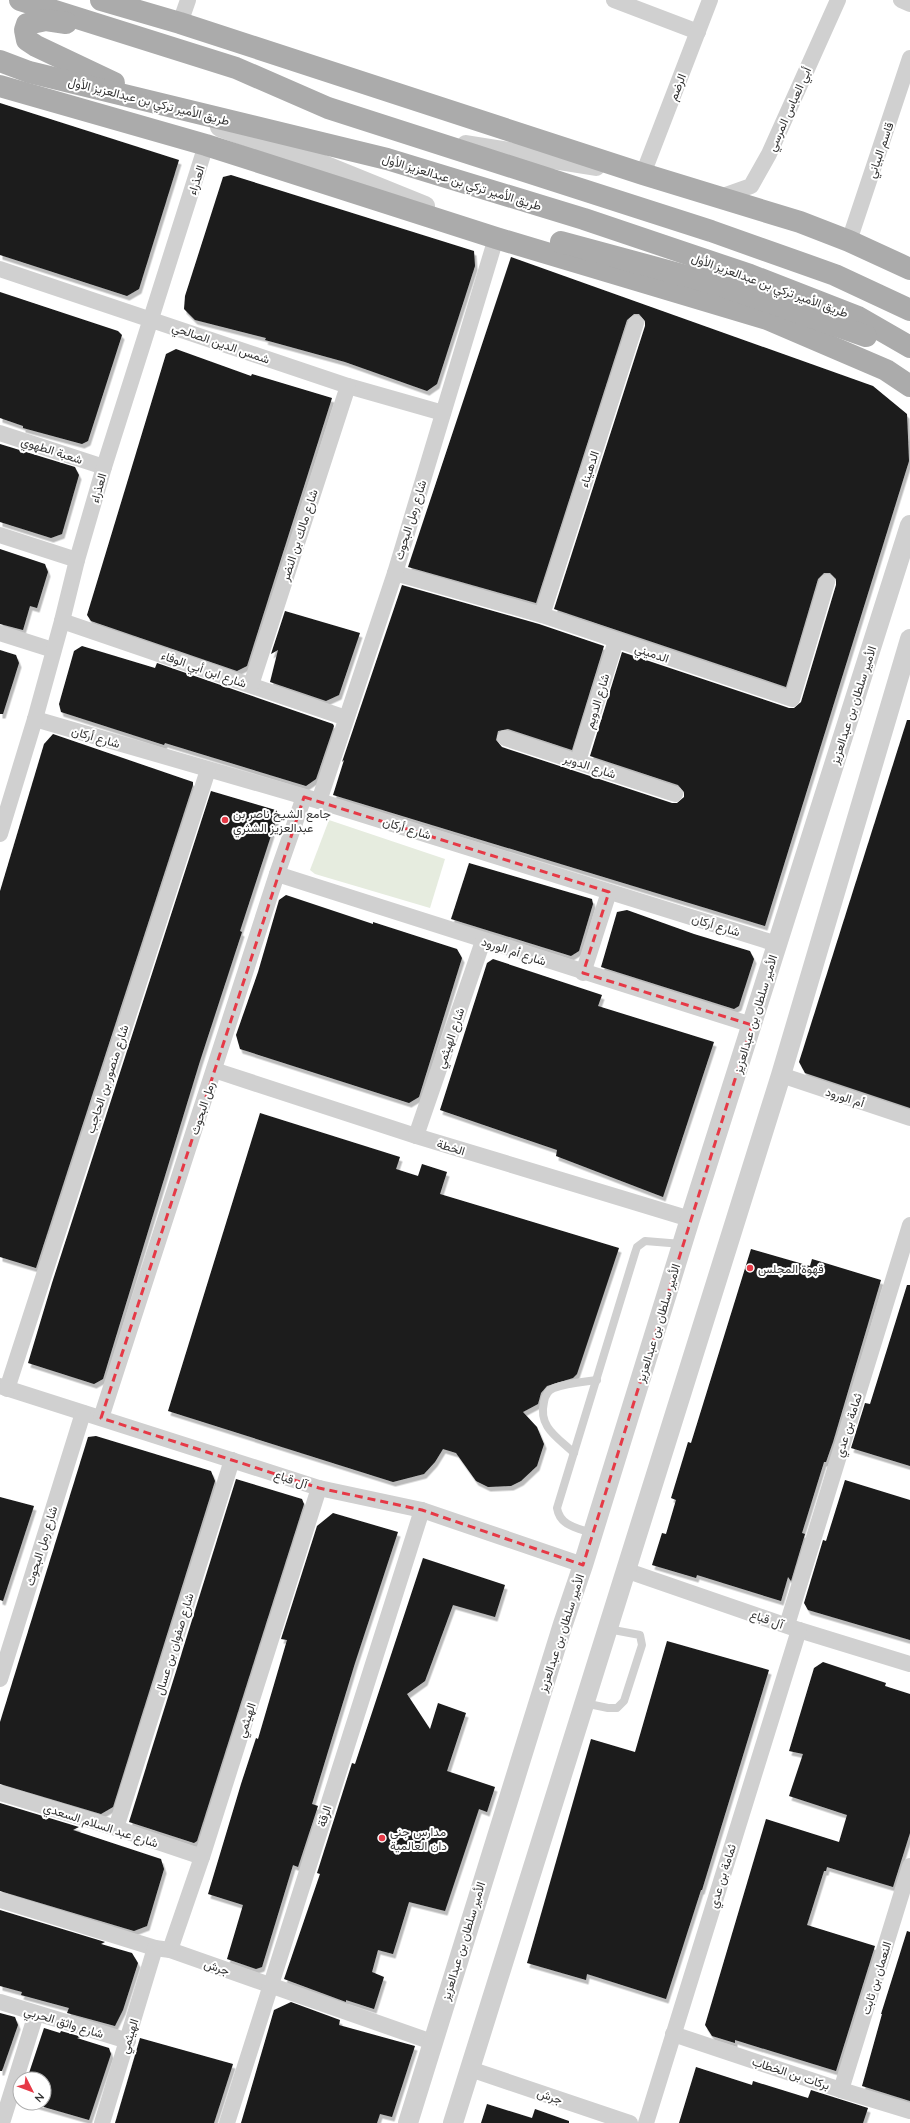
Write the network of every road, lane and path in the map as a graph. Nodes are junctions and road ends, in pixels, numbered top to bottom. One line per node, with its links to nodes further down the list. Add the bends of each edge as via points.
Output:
1 (20, 0): 11 (main road)
2 (100, 0): 9 (main road)
3 (188, 0): 9 (street)
4 (614, 0): 10 (street)
5 (710, 0): 10 (street, الرضم)
6 (838, 0): 20 (street, أبي العباس المرسي, via 769,154 751,186)
7 (901, 0): 8 (street)
8 (910, 4)
9 (180, 23): 19 (main road)
10 (698, 32): 19 (street, الرضم)
11 (126, 33): 15 (main road, via 46,20 27,24 25,30 27,40 36,46); 17 (main road, via 236,68 328,108)
12 (910, 58): 16 (street, قاسم البياني)
13 (0, 61): 15 (main road, طريق الأمير تركي بن عبدالعزيز الأول, via 29,72)
14 (0, 86): 18 (main road)
15 (154, 103): 21 (street, via 304,157); 30 (main road, طريق الأمير تركي بن عبدالعزيز الأول, via 387,159 584,220 750,275 858,317)
16 (903, 107): 23 (street, قاسم البياني)
17 (414, 136): 19 (street); 27 (main road, via 711,231 835,275)
18 (206, 146): 22 (main road); 28 (street, العذراء)
19 (643, 174): 20 (main road)
20 (720, 197): 23 (main road, via 800,222); 26 (main road, via 832,244)
21 (445, 214): 22 (street, via 469,223); 31 (main road, via 494,224 723,286 873,338)
22 (496, 238): 32 (main road, via 767,319 886,370); 34 (street, شارع رمل البحوث)
23 (849, 241): 25 (main road)
24 (0, 269): 28 (street, شمس الدين الصالحي)
25 (910, 269)
26 (910, 282)
27 (910, 310)
28 (151, 319): 33 (street, شمس الدين الصالحي); 36 (street, العذراء)
29 (636, 323): 42 (street, الدهيناء)
30 (910, 348)
31 (910, 357)
32 (910, 385)
33 (348, 386): 34 (street, شمس الدين الصالحي); 48 (street, شارع مالك بن النضر)
34 (443, 413): 40 (street, شارع رمل البحوث)
35 (0, 433): 36 (street, شعبة الطهوي)
36 (104, 467): 39 (street, العذراء)
37 (910, 524): 60 (street, الأمير سلطان بن عبدالعزيز)
38 (0, 535): 39 (street)
39 (77, 560): 43 (street, العذراء)
40 (394, 572): 42 (street, الدميني); 49 (street, شارع رمل البحوث)
41 (827, 582): 46 (street, الدميني, via 792,699)
42 (542, 615): 46 (street, الدميني)
43 (62, 621): 47 (street, العذراء); 48 (street, شارع ابن أبي الوفاء)
44 (0, 633): 47 (street)
45 (910, 639): 64 (street)
46 (616, 641): 52 (street, شارع الدويم)
47 (53, 650): 50 (street, العذراء)
48 (251, 684): 49 (street, شارع ابن أبي الوفاء)
49 (346, 718): 55 (street, شارع رمل البحوث)
50 (35, 719): 53 (street, شارع أركان); 56 (street, العذراء)
51 (505, 738): 52 (street, شارع الدوير)
52 (578, 761): 54 (street, شارع الدوير)
53 (208, 770): 55 (street, شارع أركان); 71 (street, شارع منصور بن الحاجب)
54 (675, 794)
55 (311, 799): 57 (street, رمل البحوث); 58 (street, شارع أركان)
56 (0, 832)
57 (277, 874): 59 (street, شارع أم الورود); 63 (street, رمل البحوث)
58 (609, 892): 60 (street, شارع أركان); 61 (street)
59 (483, 941): 61 (street, شارع أم الورود); 66 (street, شارع الهيثمي)
60 (777, 944): 62 (street, الأمير سلطان بن عبدالعزيز)
61 (583, 973): 62 (street, شارع أم الورود)
62 (752, 1025): 67 (street, الأمير سلطان بن عبدالعزيز)
63 (214, 1070): 66 (street, الخطة); 73 (street, رمل البحوث)
64 (781, 1075): 65 (street, أم الورود); 80 (street)
65 (910, 1118)
66 (416, 1136): 67 (street, الخطة)
67 (690, 1219): 69 (street, الأمير سلطان بن عبدالعزيز)
68 (910, 1225): 82 (street, ثمامة بن عدي)
69 (682, 1244): 70 (lane, via 646,1241 637,1247); 78 (street, الأمير سلطان بن عبدالعزيز)
70 (596, 1380): 74 (lane); 74 (lane, via 553,1388 544,1397 541,1412 543,1420)
71 (3, 1387): 72 (street, آل قباع)
72 (83, 1413): 73 (street, آل قباع); 84 (street, شارع رمل البحوث)
73 (101, 1418): 75 (street, آل قباع)
74 (574, 1453): 78 (lane, via 558,1515 564,1523)
75 (232, 1460): 76 (street, آل قباع); 87 (street, شارع صفوان بن عسال)
76 (320, 1488): 77 (street, آل قباع); 88 (street, الهيثمي)
77 (422, 1510): 79 (street, آل قباع); 92 (street, الرقة)
78 (592, 1533): 79 (street, الأمير سلطان بن عبدالعزيز)
79 (583, 1565): 97 (street, الأمير سلطان بن عبدالعزيز)
80 (625, 1570): 81 (street); 82 (street, آل قباع)
81 (606, 1628): 85 (street); 85 (lane, via 640,1635 642,1646 621,1705 617,1708 608,1708)
82 (793, 1628): 83 (street, آل قباع); 95 (street, ثمامة بن عدي)
83 (910, 1664)
84 (0, 1679)
85 (583, 1703): 98 (street)
86 (0, 1793): 87 (street, شارع عبد السلام السعدي)
87 (116, 1828): 88 (street, شارع عبد السلام السعدي)
88 (202, 1857): 91 (street, الهيثمي)
89 (910, 1866): 99 (street, النعمان بن ثابت)
90 (0, 1900): 91 (street, جرش)
91 (162, 1949): 92 (street, جرش); 96 (street, الهيثمي)
92 (270, 1985): 97 (street, جرش); 103 (street, الرقة)
93 (0, 2002): 94 (street, شارع واثق الحربي)
94 (36, 2014): 96 (street, شارع واثق الحربي); 101 (street)
95 (673, 2034): 99 (street, بركات بن الخطاب); 107 (street, ثمامة بن عدي)
96 (128, 2040): 102 (street, الهيثمي)
97 (432, 2042): 104 (street, الأمير سلطان بن عبدالعزيز)
98 (470, 2069): 105 (street); 106 (street, جرش)
99 (841, 2090): 100 (street, بركات بن الخطاب)
100 (910, 2111)
101 (2, 2123)
102 (102, 2123)
103 (227, 2123)
104 (408, 2123)
105 (453, 2123)
106 (630, 2123)
107 (646, 2123)

